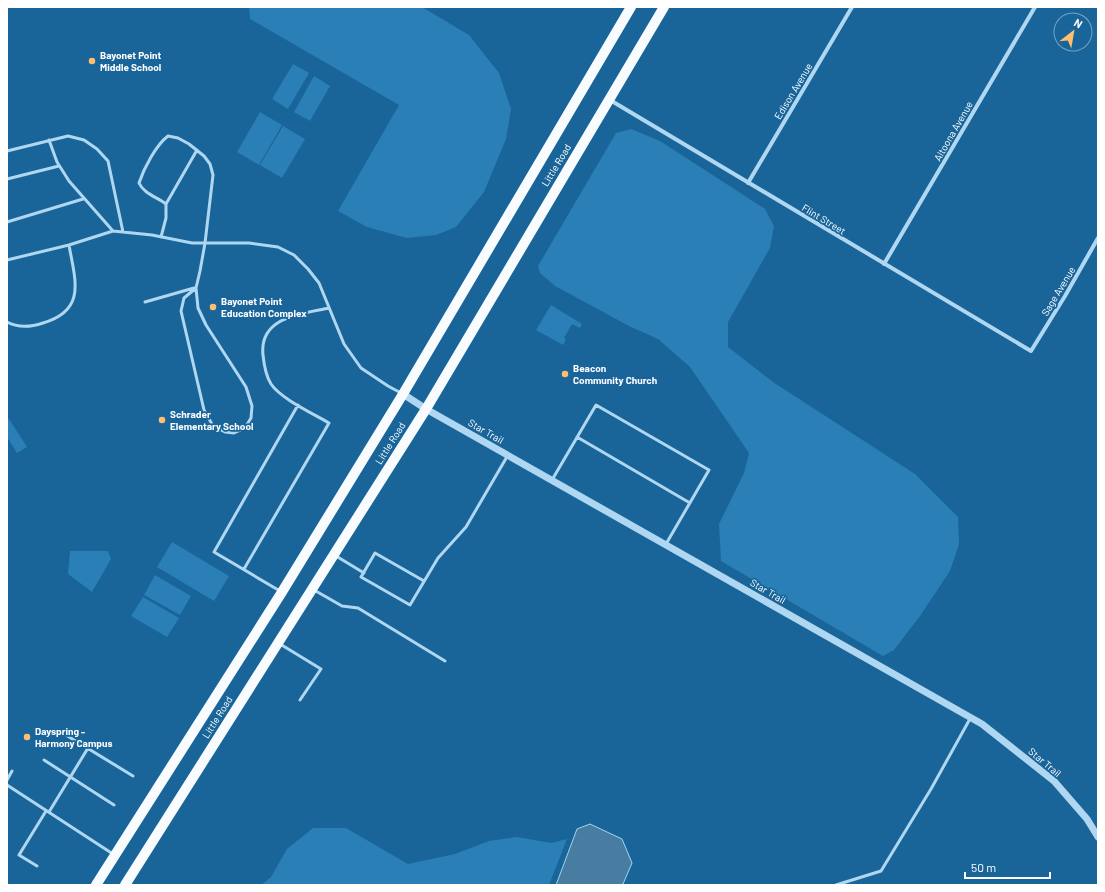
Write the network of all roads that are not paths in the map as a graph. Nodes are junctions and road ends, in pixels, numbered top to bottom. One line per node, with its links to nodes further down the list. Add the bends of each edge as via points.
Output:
1 (631, 7): 28 (main road, Little Road)
2 (664, 7): 5 (main road, Little Road)
3 (852, 7): 11 (street, Edison Avenue)
4 (1035, 7): 22 (street, Altoona Avenue)
5 (609, 100): 11 (street, Flint Street); 30 (main road, Little Road)
6 (49, 140): 8 (lane); 9 (lane); 16 (lane, via 68,136 84,140 108,161)
7 (197, 150): 13 (lane); 13 (lane, via 178,138 168,136 162,140 142,174 142,188); 19 (lane, via 210,164 213,175)
8 (7, 151)
9 (59, 166): 10 (lane); 12 (lane)
10 (7, 179)
11 (748, 182): 22 (street, Flint Street)
12 (83, 199): 14 (lane); 15 (lane)
13 (166, 204): 17 (lane, via 166,218)
14 (7, 222)
15 (113, 231): 16 (lane); 20 (lane)
16 (123, 232): 17 (lane)
17 (161, 237): 19 (lane)
18 (1098, 238): 27 (street, Sage Avenue)
19 (205, 243): 23 (lane); 25 (lane, via 249,243 278,247 294,255 319,283)
20 (69, 245): 21 (lane); 26 (lane, via 75,283 75,297 71,306 52,321 35,326)
21 (7, 260)
22 (884, 264): 27 (street, Flint Street)
23 (196, 288): 23 (lane, via 184,298 181,311 204,410 214,426 225,432 234,433 245,428 251,418 252,406 246,387 206,325 198,308); 24 (lane)
24 (145, 302)
25 (329, 308): 28 (lane, via 344,344 361,368); 29 (lane, via 292,316 278,322 266,335 262,350 264,366 271,384 283,396)
26 (7, 322)
27 (1031, 351)
28 (403, 394): 30 (street, Star Trail); 41 (main road, Little Road)
29 (298, 405): 37 (lane, via 214,552); 37 (lane, via 329,423)
30 (426, 408): 32 (street, Star Trail); 36 (main road, Little Road)
31 (577, 437): 33 (lane); 34 (lane); 34 (lane, via 596,405 709,470)
32 (508, 455): 33 (street, Star Trail); 39 (lane, via 466,528 438,558)
33 (552, 480): 35 (street, Star Trail)
34 (690, 503): 35 (lane)
35 (666, 544): 45 (street, Star Trail)
36 (334, 554): 38 (lane); 40 (main road, Little Road)
37 (244, 569): 41 (lane)
38 (364, 573): 39 (lane, via 376,553); 39 (lane, via 361,577 410,605)
39 (424, 581)
40 (312, 589): 42 (main road, Little Road); 43 (lane, via 342,606 358,608)
41 (282, 592): 57 (main road, Little Road)
42 (278, 643): 44 (lane, via 321,669); 60 (main road, Little Road)
43 (445, 661)
44 (300, 700)
45 (971, 717): 56 (street, Star Trail, via 1054,781 1087,819); 61 (lane, via 881,871)
46 (61, 732): 47 (lane)
47 (88, 748): 50 (lane); 51 (lane)
48 (44, 760): 51 (lane)
49 (12, 771): 52 (lane)
50 (133, 776)
51 (70, 777): 54 (lane); 55 (lane)
52 (7, 780)
53 (7, 785): 55 (lane)
54 (114, 804)
55 (48, 812): 57 (lane); 58 (lane, via 19,855)
56 (1098, 837)
57 (115, 855): 59 (main road, Little Road)
58 (37, 866)
59 (96, 885)
60 (125, 885)
61 (836, 885)

